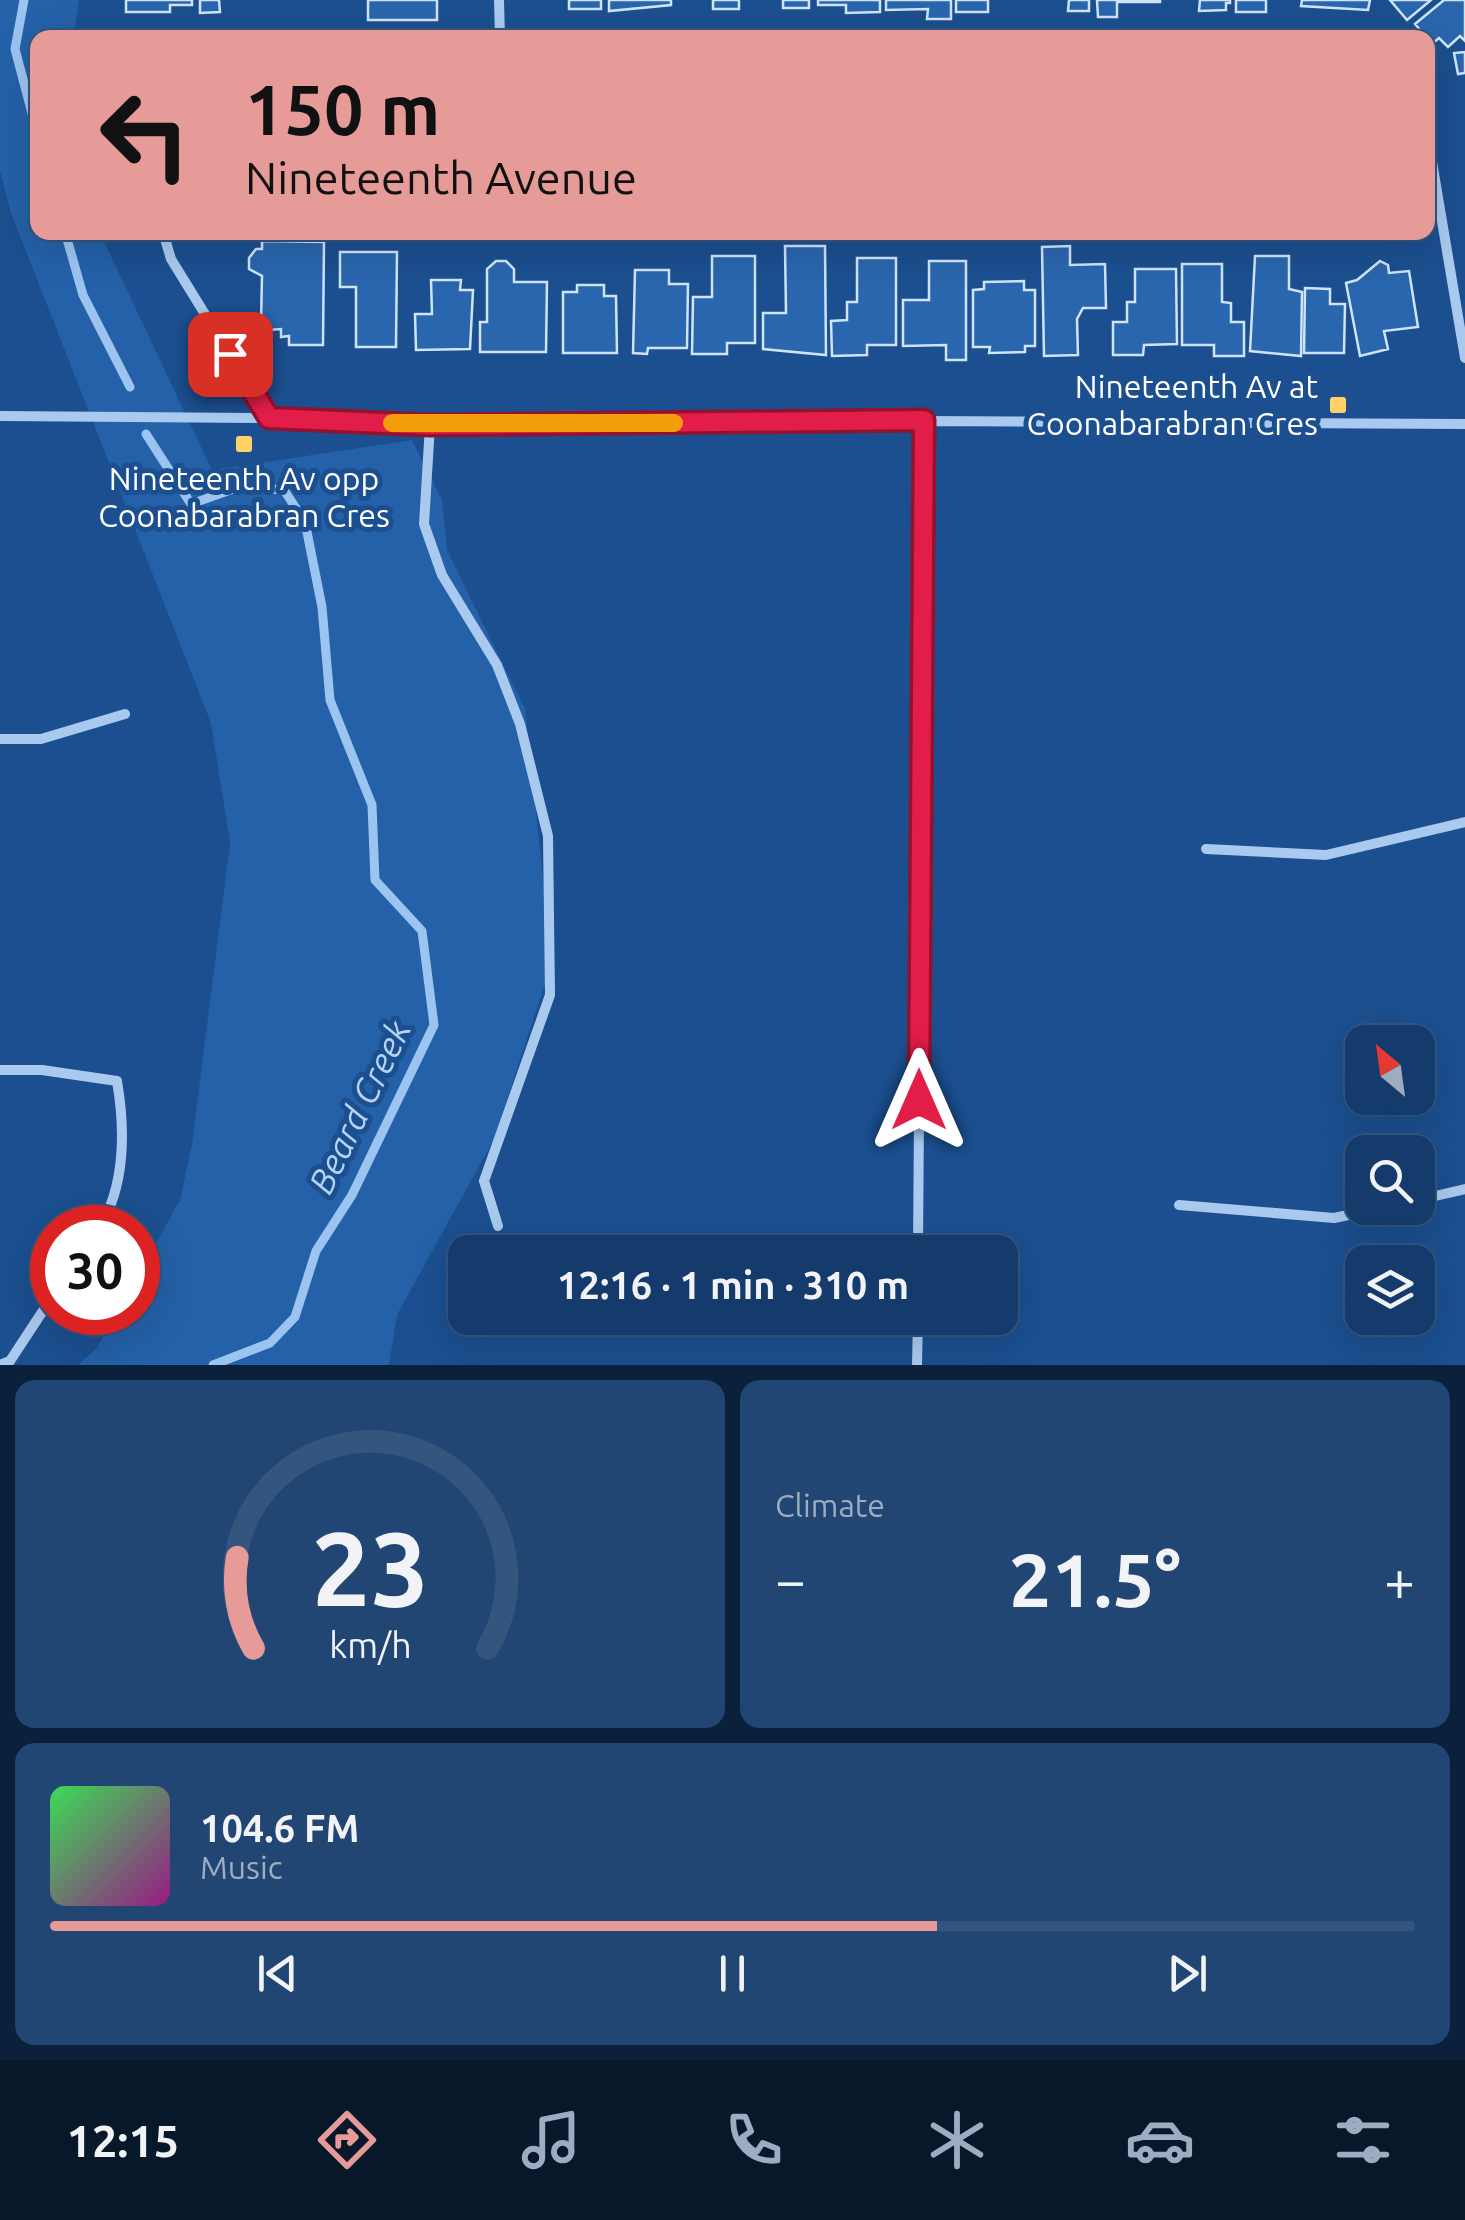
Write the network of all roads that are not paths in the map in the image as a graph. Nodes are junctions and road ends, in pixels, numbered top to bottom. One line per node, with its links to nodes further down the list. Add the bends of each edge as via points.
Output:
1 (499, 0): 2 (street)
2 (500, 30)
3 (1435, 180): 5 (street)
4 (166, 240): 8 (street, via 171,259)
5 (1465, 358)
6 (0, 403): 7 (street)
7 (2, 416): 8 (street)
8 (269, 418): 11 (street)
9 (924, 420): 10 (street); 11 (street); 23 (street)
10 (1465, 424)
11 (430, 425): 22 (street, via 424,524 442,575 497,666 520,724 548,836 550,996 484,1181)
12 (126, 714): 13 (street, via 41,739)
13 (0, 739)
14 (1465, 822): 15 (street, via 1326,855)
15 (1206, 849)
16 (0, 1070): 20 (street, via 117,1081 122,1140)
17 (1465, 1189): 18 (street)
18 (1435, 1196)
19 (1179, 1204): 21 (street)
20 (113, 1205)
21 (1345, 1216)
22 (498, 1226)
23 (918, 1235)
24 (30, 1330): 26 (street)
25 (918, 1335): 27 (street)
26 (0, 1365)
27 (917, 1365)

